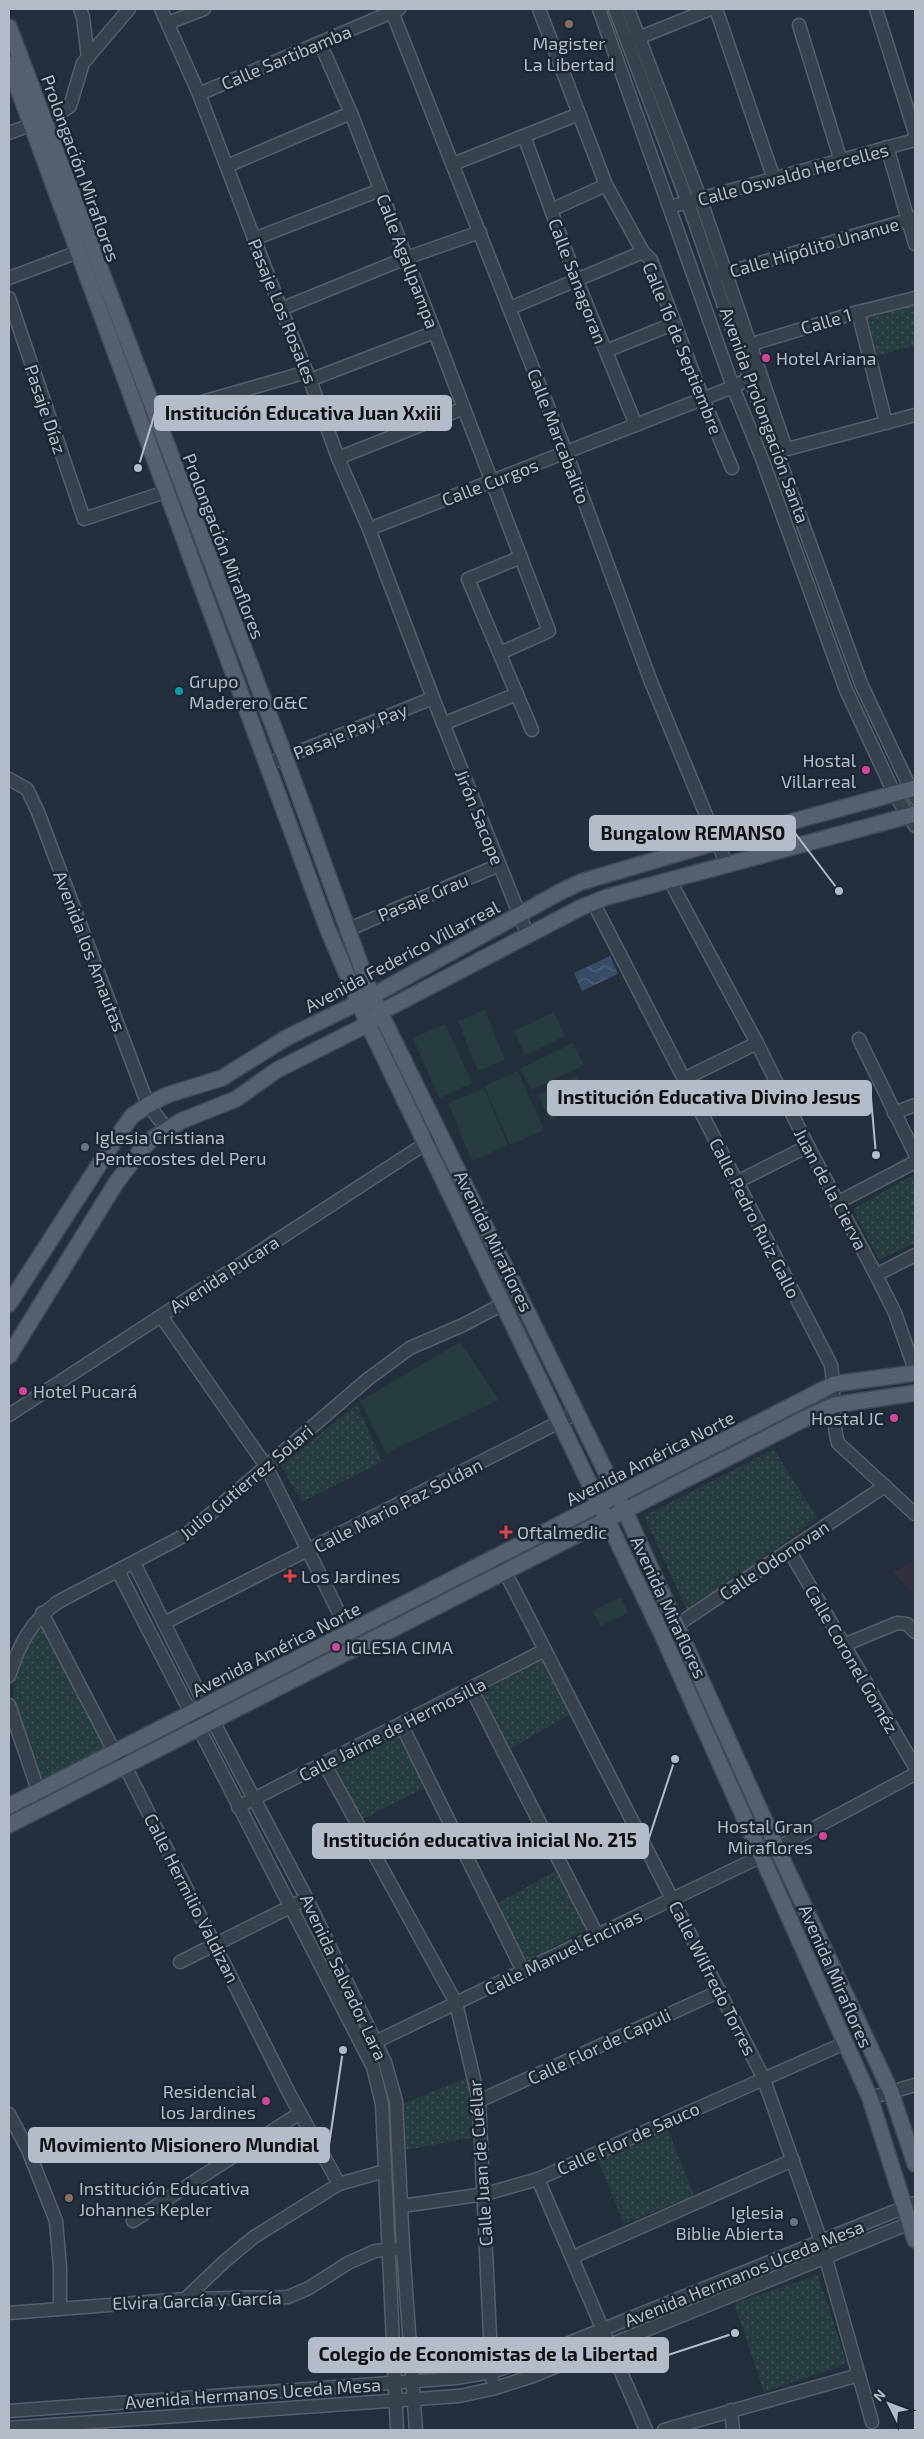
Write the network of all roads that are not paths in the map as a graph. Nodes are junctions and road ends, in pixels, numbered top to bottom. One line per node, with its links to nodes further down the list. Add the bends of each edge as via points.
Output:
1 (80, 9): 19 (street)
2 (129, 9): 19 (street)
3 (161, 9): 13 (street, Pasaje Los Rosales)
4 (204, 9): 13 (street)
5 (539, 9): 23 (street, Calle 16 de Septiembre)
6 (599, 9): 18 (street, Avenida Prolongación Santa)
7 (615, 9): 16 (street)
8 (628, 9): 16 (street)
9 (710, 9): 16 (street)
10 (716, 9): 33 (street)
11 (876, 9): 25 (street)
12 (394, 10): 17 (street, Calle Sartibamba); 31 (street, Calle Marcabalito)
13 (168, 23): 21 (street, Pasaje Los Rosales)
14 (799, 25): 30 (street)
15 (9, 27): 24 (main road, Prolongación Miraflores)
16 (632, 40): 18 (street); 36 (street)
17 (320, 43): 21 (street, Calle Sartibamba); 22 (street, Calle Agallpampa)
18 (614, 47): 37 (street, Avenida Prolongación Santa)
19 (88, 58): 24 (street, via 83,63 70,106)
20 (9, 64): 24 (main road, Prolongación Miraflores)
21 (199, 94): 32 (street, Pasaje Los Rosales)
22 (351, 113): 32 (street); 35 (street, Calle Agallpampa)
23 (579, 114): 27 (street); 34 (street, Calle 16 de Septiembre)
24 (37, 122): 26 (street); 43 (main road, Prolongación Miraflores)
25 (915, 133)
26 (9, 134)
27 (524, 136): 31 (street); 38 (street, Calle Sanagoran)
28 (915, 140): 29 (street, Calle Oswaldo Hercelles)
29 (887, 147): 30 (street, Calle Oswaldo Hercelles); 39 (street)
30 (841, 161): 33 (street, Calle Oswaldo Hercelles)
31 (453, 164): 40 (street, Calle Marcabalito)
32 (227, 166): 41 (street, Pasaje Los Rosales)
33 (774, 179): 36 (street, Calle Oswaldo Hercelles)
34 (606, 185): 38 (street); 44 (street, Calle 16 de Septiembre)
35 (380, 190): 41 (street); 45 (street, Calle Agallpampa)
36 (694, 200): 37 (street, Calle Oswaldo Hercelles); 46 (street)
37 (670, 208): 60 (street, Avenida Prolongación Santa)
38 (551, 210): 48 (street, Calle Sanagoran)
39 (912, 219): 42 (street); 46 (street, Calle Hipólito Unanue)
40 (480, 232): 45 (street); 52 (street, Calle Marcabalito)
41 (254, 239): 51 (street, Pasaje Los Rosales)
42 (915, 244)
43 (84, 250): 47 (street); 63 (main road, Prolongación Miraflores); 65 (main road, Prolongación Miraflores)
44 (643, 252): 48 (street); 54 (street, Calle 16 de Septiembre, via 651,260)
45 (406, 258): 51 (street); 55 (street, Calle Agallpampa)
46 (719, 274): 56 (street)
47 (9, 278)
48 (577, 281): 52 (street); 57 (street, Calle Sanagoran)
49 (9, 298): 74 (street, Pasaje Díaz, via 84,519)
50 (915, 298): 53 (street, Calle 1)
51 (281, 308): 58 (street, Pasaje Los Rosales)
52 (510, 308): 69 (street, Calle Marcabalito)
53 (858, 312): 56 (street, Calle 1); 66 (street)
54 (675, 323): 57 (street); 61 (street, Calle 16 de Septiembre)
55 (435, 332): 58 (street); 62 (street, Calle Agallpampa)
56 (744, 346): 59 (street, Avenida Prolongación Santa); 68 (street)
57 (606, 351): 67 (street, Calle Sanagoran)
58 (309, 376): 63 (street); 71 (street, Pasaje Los Rosales)
59 (750, 378): 60 (street, Calle Curgos); 68 (street, Avenida Prolongación Santa)
60 (733, 387): 61 (street, Calle Curgos); 70 (street, Avenida Prolongación Santa)
61 (702, 399): 67 (street, Calle Curgos); 72 (street, Calle 16 de Septiembre)
62 (464, 408): 71 (street); 73 (street, Calle Agallpampa)
63 (154, 415): 65 (street); 84 (main road, Prolongación Miraflores)
64 (915, 415): 66 (street)
65 (139, 420): 74 (main road, Prolongación Miraflores)
66 (886, 423): 68 (street)
67 (636, 425): 69 (street, Calle Curgos)
68 (782, 451): 70 (street); 78 (street, Avenida Prolongación Santa)
69 (566, 452): 73 (street, Calle Curgos); 90 (street, Calle Marcabalito, via 651,682)
70 (761, 456): 79 (street, Avenida Prolongación Santa)
71 (338, 458): 75 (street, Pasaje Los Rosales)
72 (732, 468)
73 (492, 481): 75 (street, Calle Curgos); 76 (street, Calle Agallpampa)
74 (165, 492): 85 (main road, Prolongación Miraflores)
75 (369, 529): 81 (street, Pasaje Los Rosales)
76 (521, 558): 77 (street, Calle Agallpampa, via 550,631); 77 (street, via 468,579)
77 (500, 653): 80 (street)
78 (862, 686): 79 (street); 87 (street, Avenida Prolongación Santa)
79 (846, 690): 88 (street, Avenida Prolongación Santa)
80 (517, 694): 82 (street); 83 (street)
81 (433, 698): 82 (street, Jirón Sacope); 84 (street, Pasaje Pay Pay)
82 (443, 724): 92 (street, Jirón Sacope)
83 (532, 730)
84 (285, 757): 85 (street, Pasaje Pay Pay); 96 (main road, Prolongación Miraflores)
85 (268, 764): 98 (main road, Prolongación Miraflores, via 328,930)
86 (9, 779): 104 (street, Avenida los Amautas, via 27,789 38,812)
87 (914, 792): 88 (main road, Avenida Federico Villarreal)
88 (894, 795): 89 (street, Avenida Prolongación Santa); 90 (main road, Avenida Federico Villarreal)
89 (913, 818): 91 (main road)
90 (717, 842): 91 (street, Calle Marcabalito); 95 (main road, Avenida Federico Villarreal, via 590,879)
91 (726, 863): 93 (main road)
92 (499, 865): 95 (street, Jirón Sacope); 96 (street, Pasaje Grau)
93 (669, 879): 94 (main road); 102 (street, Juan de la Cierva)
94 (593, 902): 97 (main road); 103 (street, Calle Pedro Ruiz Gallo)
95 (519, 914): 97 (street, Jirón Sacope); 98 (main road, Avenida Federico Villarreal)
96 (346, 930): 98 (main road, Prolongación Miraflores)
97 (528, 936): 99 (main road)
98 (366, 999): 99 (main road, Avenida Miraflores); 100 (main road, Avenida Miraflores); 104 (main road, Avenida Federico Villarreal, via 264,1050 222,1078 167,1095)
99 (381, 1012): 100 (main road); 108 (main road, Avenida Miraflores)
100 (368, 1024): 107 (main road, via 277,1070 228,1104); 109 (main road, Avenida Miraflores)
101 (859, 1039): 106 (street)
102 (757, 1043): 103 (street); 110 (street, Juan de la Cierva)
103 (684, 1078): 113 (street, Calle Pedro Ruiz Gallo)
104 (148, 1105): 107 (street, Avenida los Amautas); 119 (main road, Avenida Federico Villarreal, via 132,1116 116,1137)
105 (915, 1105): 106 (street)
106 (894, 1113): 111 (street)
107 (166, 1129): 121 (main road, via 141,1150 116,1183)
108 (441, 1135): 109 (street, Avenida Pucara); 117 (main road, Avenida Miraflores)
109 (425, 1142): 118 (main road, Avenida Miraflores); 120 (street, Avenida Pucara)
110 (808, 1146): 113 (street); 114 (street, Juan de la Cierva)
111 (915, 1154)
112 (915, 1162): 114 (street)
113 (737, 1182): 123 (street, Calle Pedro Ruiz Gallo, via 831,1365)
114 (837, 1203): 116 (street, Juan de la Cierva)
115 (915, 1255): 116 (street)
116 (876, 1274): 122 (street, Juan de la Cierva, via 895,1313)
117 (516, 1287): 118 (main road); 126 (main road, Avenida Miraflores)
118 (501, 1299): 128 (main road, Avenida Miraflores); 129 (street, Julio Gutierrez Solari, via 463,1325 410,1348 368,1379)
119 (9, 1304)
120 (161, 1316): 127 (street, Avenida Pucara); 129 (street)
121 (9, 1356)
122 (915, 1371): 123 (main road, Avenida América Norte)
123 (834, 1384): 125 (street, Calle Pedro Ruiz Gallo); 131 (main road, Avenida América Norte)
124 (915, 1393): 125 (main road, Avenida América Norte)
125 (834, 1406): 130 (street, Calle Pedro Ruiz Gallo, via 834,1430 838,1443); 133 (main road, Avenida América Norte)
126 (577, 1413): 128 (street, Calle Mario Paz Soldan); 131 (main road, Avenida Miraflores)
127 (9, 1415)
128 (560, 1421): 132 (main road, Avenida Miraflores); 136 (street, Calle Mario Paz Soldan)
129 (266, 1466): 136 (street); 139 (street, Julio Gutierrez Solari, via 187,1534)
130 (885, 1486): 134 (street, Calle Pedro Ruiz Gallo); 137 (street, Calle Odonovan)
131 (618, 1496): 132 (main road, Avenida América Norte); 133 (main road, Avenida Miraflores)
132 (601, 1505): 135 (main road, Avenida Miraflores); 138 (main road, Avenida América Norte)
133 (625, 1511): 135 (main road, Avenida América Norte); 144 (main road, Avenida Miraflores)
134 (915, 1514)
135 (608, 1520): 141 (main road, Avenida América Norte); 145 (main road, Avenida Miraflores)
136 (310, 1550): 143 (street, Calle Mario Paz Soldan); 147 (street)
137 (789, 1550): 144 (street, Calle Odonovan); 148 (street, Calle Coronel Goméz)
138 (498, 1558): 141 (street, Calle Wilfredo Torres); 147 (main road, Avenida América Norte)
139 (134, 1563): 140 (street, Julio Gutierrez Solari); 143 (street, Avenida Salvador Lara)
140 (118, 1571): 142 (street, Julio Gutierrez Solari); 154 (street, Avenida Salvador Lara)
141 (505, 1572): 149 (street, Calle Wilfredo Torres); 155 (main road, Avenida América Norte)
142 (42, 1613): 150 (street, Julio Gutierrez Solari, via 19,1646); 158 (street, Calle Hermilio Valdizan)
143 (164, 1623): 153 (street, Avenida Salvador Lara)
144 (677, 1625): 145 (street, Calle Odonovan); 168 (main road, Avenida Miraflores)
145 (661, 1632): 169 (main road, Avenida Miraflores)
146 (915, 1632): 148 (street, via 907,1624 897,1623)
147 (350, 1634): 153 (main road, Avenida América Norte)
148 (844, 1645): 161 (street, Calle Coronel Goméz)
149 (545, 1650): 151 (street, Calle Jaime de Hermosilla); 171 (street, Calle Wilfredo Torres)
150 (9, 1676)
151 (471, 1688): 156 (street, Calle Jaime de Hermosilla); 173 (street)
152 (9, 1705): 163 (street)
153 (206, 1706): 154 (main road, Avenida América Norte); 155 (street, Avenida Salvador Lara)
154 (190, 1713): 157 (street, Avenida Salvador Lara); 158 (main road, Avenida América Norte)
155 (213, 1721): 157 (main road, Avenida América Norte); 164 (street, Avenida Salvador Lara)
156 (401, 1724): 159 (street, Calle Jaime de Hermosilla); 176 (street)
157 (198, 1729): 160 (main road, Avenida América Norte); 166 (street, Avenida Salvador Lara)
158 (114, 1751): 160 (street, Calle Hermilio Valdizan); 163 (main road, Avenida América Norte)
159 (324, 1763): 164 (street, Calle Jaime de Hermosilla); 178 (street, Calle Juan de Cuéllar)
160 (124, 1767): 167 (main road, Avenida América Norte); 174 (street, Calle Hermilio Valdizan)
161 (915, 1767)
162 (915, 1774): 168 (street, Calle Manuel Encinas)
163 (38, 1790): 165 (main road, Avenida América Norte)
164 (255, 1799): 166 (street, Calle Jaime de Hermosilla); 170 (street, Avenida Salvador Lara)
165 (9, 1806)
166 (238, 1807): 172 (street, Avenida Salvador Lara)
167 (9, 1825)
168 (777, 1848): 169 (street, Calle Manuel Encinas); 184 (main road, Avenida Miraflores)
169 (762, 1856): 171 (street, Calle Manuel Encinas); 180 (main road, Avenida Miraflores)
170 (308, 1899): 172 (street); 179 (street, Avenida Salvador Lara)
171 (672, 1899): 173 (street, Calle Manuel Encinas); 177 (street, Calle Wilfredo Torres)
172 (291, 1907): 174 (street); 181 (street, Avenida Salvador Lara)
173 (597, 1935): 176 (street, Calle Manuel Encinas)
174 (216, 1944): 175 (street); 187 (street, Calle Hermilio Valdizan)
175 (180, 1962)
176 (523, 1971): 178 (street, Calle Manuel Encinas)
177 (720, 1992): 182 (street, Calle Wilfredo Torres); 186 (street, Calle Flor de Capuli)
178 (456, 2004): 179 (street, Calle Manuel Encinas); 186 (street, Calle Juan de Cuéllar)
179 (377, 2041): 181 (street, Calle Manuel Encinas); 196 (street, Avenida Salvador Lara, via 396,2100)
180 (846, 2043): 182 (street, Calle Flor de Sauco); 185 (main road, Avenida Miraflores)
181 (365, 2048): 191 (street, Avenida Salvador Lara, via 382,2104)
182 (764, 2077): 189 (street, Calle Wilfredo Torres); 192 (street, Calle Flor de Sauco)
183 (915, 2085): 184 (street)
184 (891, 2092): 185 (street); 190 (main road, Avenida Miraflores)
185 (870, 2098): 195 (main road, Avenida Miraflores)
186 (479, 2101): 194 (street, Calle Juan de Cuéllar)
187 (300, 2113): 193 (street, Calle Hermilio Valdizan); 197 (street)
188 (9, 2114): 206 (street, via 28,2150 56,2221)
189 (792, 2160): 200 (street, Calle Wilfredo Torres); 203 (street)
190 (915, 2164)
191 (385, 2171): 193 (street); 202 (street, Avenida Salvador Lara)
192 (538, 2179): 194 (street, Calle Flor de Sauco); 203 (street)
193 (339, 2184): 205 (street, via 254,2237)
194 (484, 2194): 196 (street, Calle Flor de Sauco); 210 (street, Calle Juan de Cuéllar)
195 (911, 2205): 198 (main road, Avenida Miraflores); 200 (street, Avenida Hermanos Uceda Mesa)
196 (402, 2206): 201 (street, Avenida Salvador Lara)
197 (134, 2221)
198 (913, 2222): 199 (main road, Avenida Miraflores); 204 (street, Avenida Hermanos Uceda Mesa)
199 (915, 2240)
200 (821, 2241): 204 (street, Calle Wilfredo Torres); 208 (street, Avenida Hermanos Uceda Mesa)
201 (403, 2248): 202 (street, Elvira García y García); 212 (street, Avenida Salvador Lara)
202 (389, 2250): 205 (street, Elvira García y García, via 375,2251 348,2263 309,2288 288,2297); 213 (street, Avenida Salvador Lara)
203 (573, 2257): 208 (street)
204 (825, 2258): 209 (street, Avenida Hermanos Uceda Mesa); 211 (street, Calle Wilfredo Torres)
205 (185, 2299): 206 (street, Elvira García y García)
206 (60, 2307): 207 (street, Elvira García y García)
207 (9, 2313)
208 (604, 2330): 209 (street); 210 (street, Avenida Hermanos Uceda Mesa)
209 (610, 2345): 214 (street, Avenida Hermanos Uceda Mesa); 227 (street)
210 (492, 2372): 212 (street, Avenida Hermanos Uceda Mesa); 214 (street, Calle Juan de Cuéllar)
211 (859, 2375): 220 (street); 222 (street, Calle Wilfredo Torres)
212 (413, 2381): 213 (street, Avenida Hermanos Uceda Mesa); 216 (street, Avenida Salvador Lara)
213 (395, 2382): 215 (street, Avenida Hermanos Uceda Mesa); 217 (street, Avenida Salvador Lara)
214 (492, 2389): 216 (street, Avenida Hermanos Uceda Mesa, via 459,2396)
215 (271, 2392): 218 (street, Avenida Hermanos Uceda Mesa); 219 (street)
216 (414, 2398): 217 (street, Avenida Hermanos Uceda Mesa); 226 (street, Avenida Salvador Lara)
217 (396, 2400): 219 (street, Avenida Hermanos Uceda Mesa); 225 (street, Avenida Salvador Lara)
218 (100, 2404): 221 (street, Avenida Hermanos Uceda Mesa); 223 (street)
219 (272, 2408): 223 (street, Avenida Hermanos Uceda Mesa)
220 (730, 2410): 228 (street); 229 (street)
221 (9, 2411)
222 (872, 2422)
223 (101, 2425): 224 (street, Avenida Hermanos Uceda Mesa)
224 (9, 2428)
225 (397, 2430)
226 (416, 2430)
227 (646, 2430)
228 (664, 2430)
229 (733, 2430)

